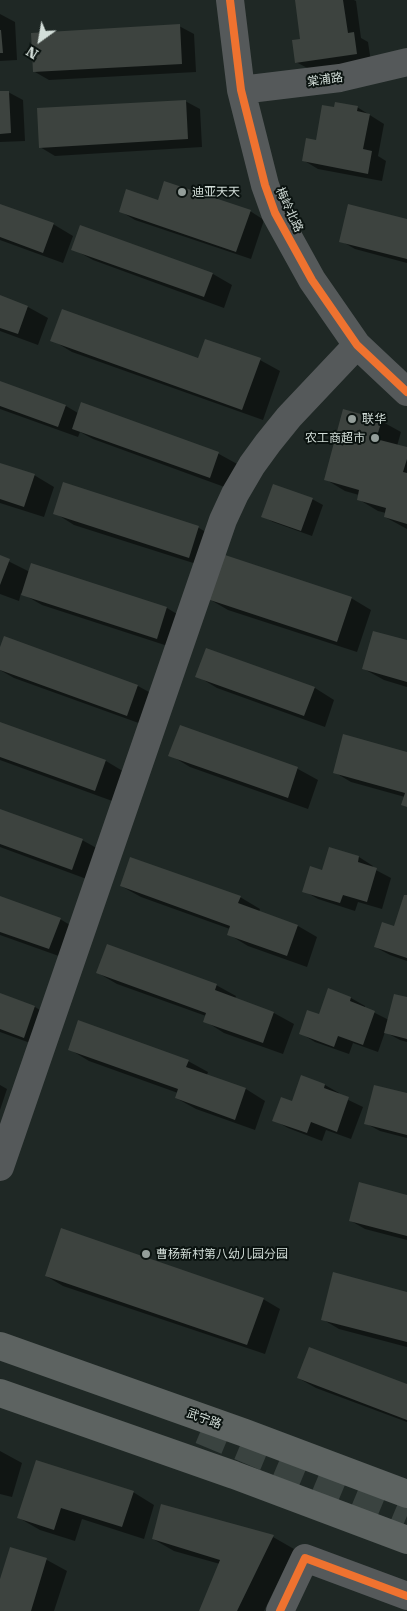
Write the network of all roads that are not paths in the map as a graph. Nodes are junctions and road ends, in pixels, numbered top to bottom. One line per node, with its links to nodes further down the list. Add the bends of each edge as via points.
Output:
1 (230, 0): 3 (street, 梅岭北路)
2 (407, 62): 3 (street, 棠浦路, via 340,78)
3 (241, 90): 4 (street, 梅岭北路, via 275,213 312,280)
4 (357, 345): 5 (street, 梅岭北路); 6 (street, via 268,443 235,494 223,520)
5 (407, 392)
6 (0, 1167)
7 (0, 1346): 9 (main road, 武宁路)
8 (0, 1393): 10 (main road)
9 (407, 1494)
10 (407, 1540)
11 (407, 1596): 12 (street, via 304,1558)
12 (280, 1611)

